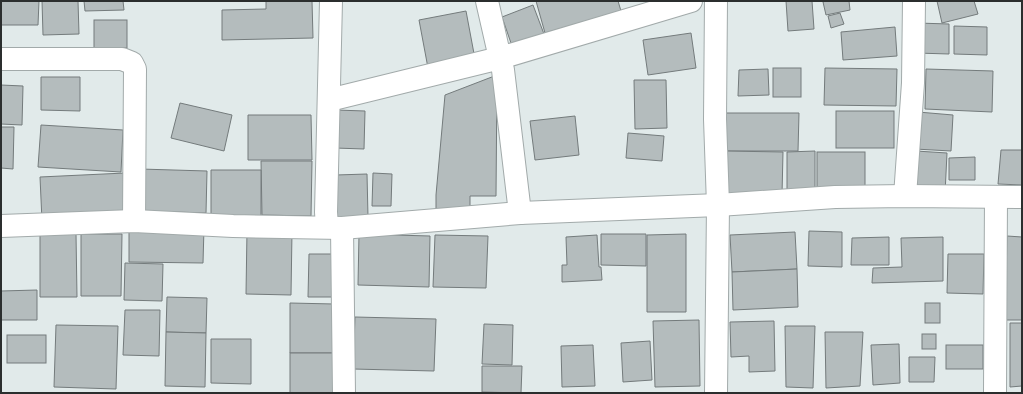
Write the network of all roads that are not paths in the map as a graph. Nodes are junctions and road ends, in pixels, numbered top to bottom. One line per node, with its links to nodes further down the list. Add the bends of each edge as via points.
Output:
1 (331, 1): 8 (street)
2 (487, 1): 6 (street)
3 (691, 1): 6 (street)
4 (716, 1): 12 (street, via 715,119)
5 (914, 1): 9 (street, via 913,83)
6 (500, 58): 8 (street); 13 (street)
7 (1, 59): 14 (street, via 122,59 132,63 135,69)
8 (329, 100): 16 (street, via 326,212)
9 (905, 196): 11 (street); 12 (street, via 835,197)
10 (1022, 197): 11 (street)
11 (996, 198): 19 (street)
12 (718, 206): 13 (street); 18 (street)
13 (520, 213): 16 (street)
14 (134, 221): 15 (street); 16 (street)
15 (1, 226)
16 (334, 228): 17 (street)
17 (344, 393)
18 (716, 393)
19 (995, 393)

